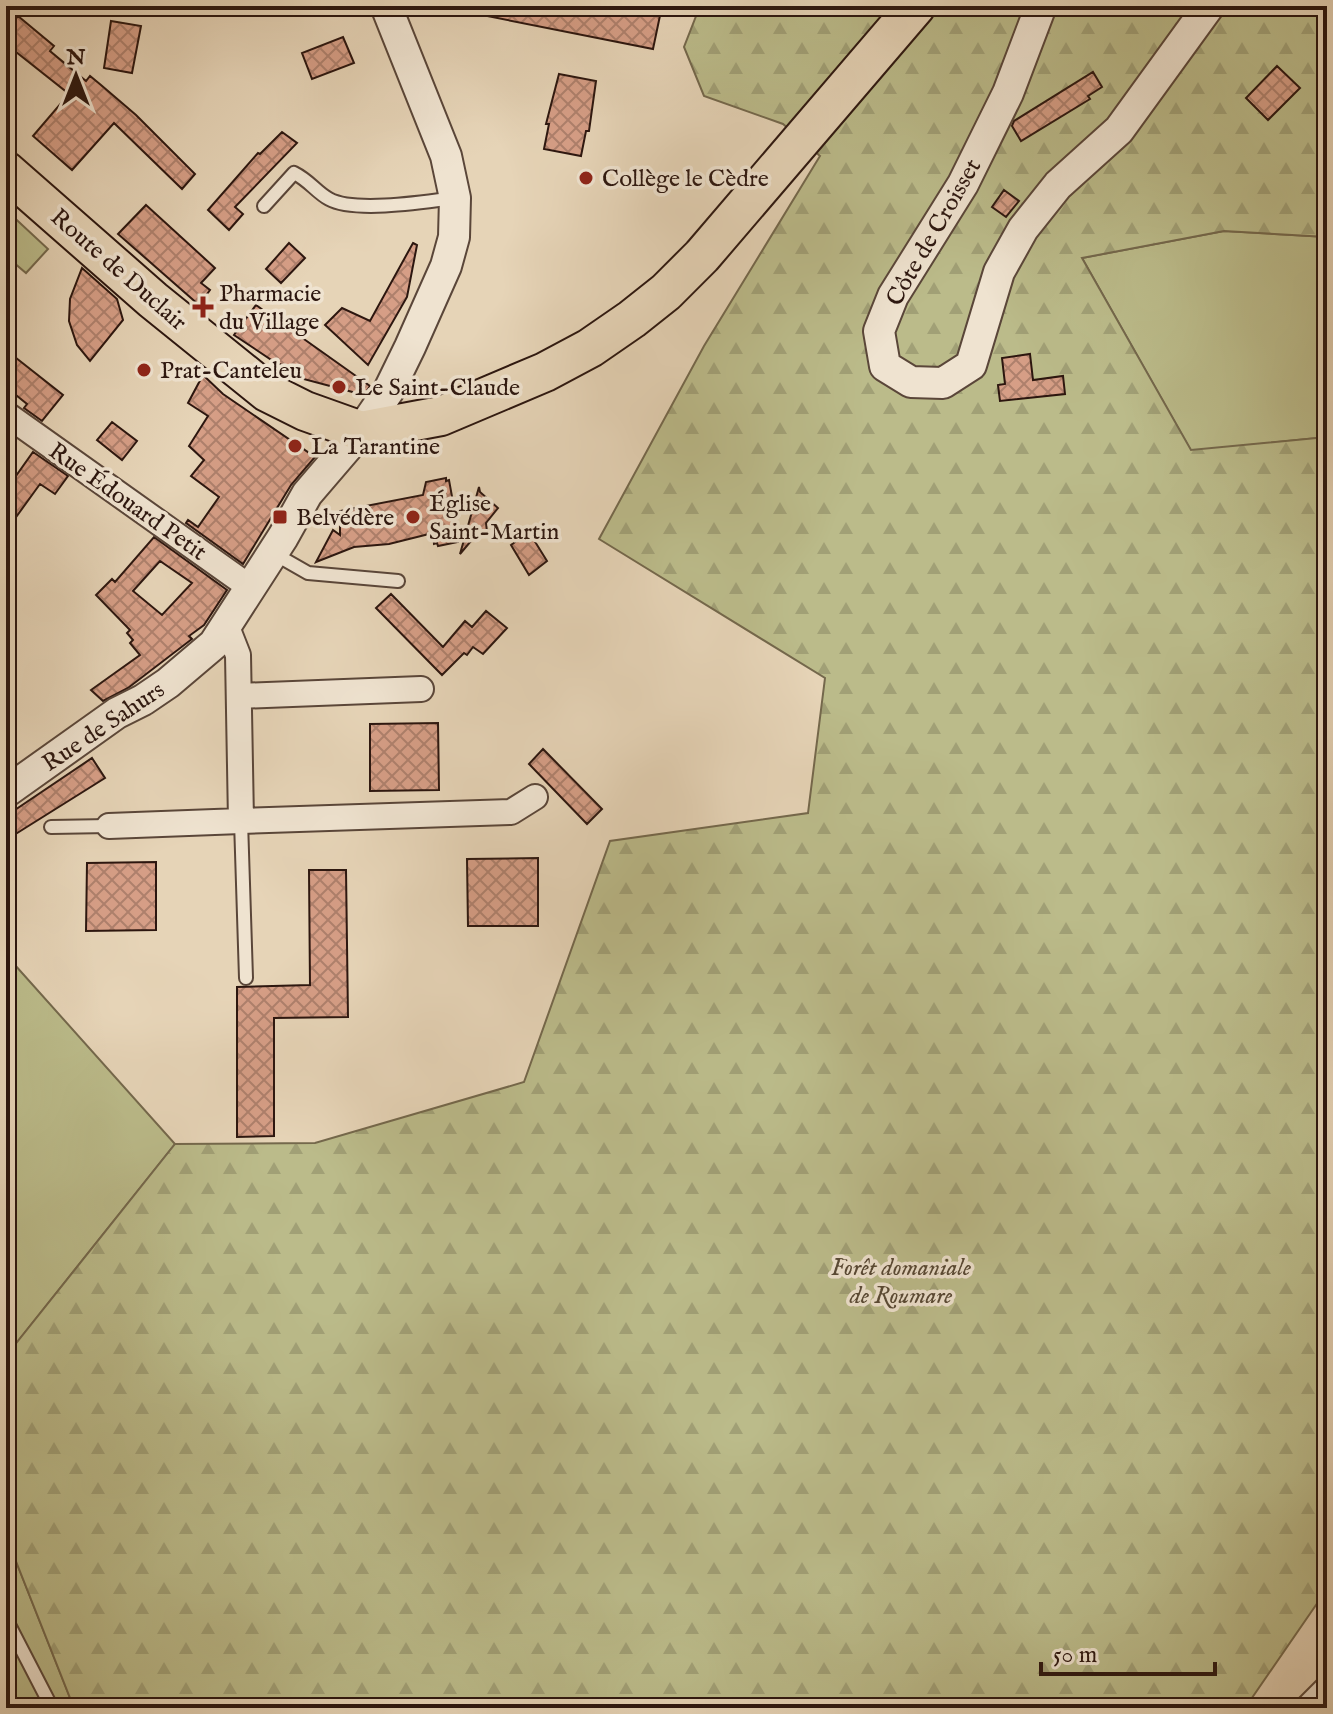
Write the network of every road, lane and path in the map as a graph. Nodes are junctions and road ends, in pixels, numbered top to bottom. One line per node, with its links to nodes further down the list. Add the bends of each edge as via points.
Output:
1 (386, 6): 6 (street, Rue de Sahurs, via 446,156)
2 (916, 6): 9 (main road, via 702,256 632,319 577,356 493,395 441,416)
3 (1041, 6): 4 (street, Côte de Croisset, via 1008,93 893,296 879,331 885,366 911,382 943,383 971,365 999,272 1023,229 1058,185 1119,130)
4 (1209, 6)
5 (6, 171): 9 (main road, Route de Duclair, via 267,392)
6 (455, 198): 7 (lane, via 345,205 294,173); 9 (street, Rue de Sahurs, via 454,237 446,266 389,390)
7 (264, 206)
8 (6, 414): 12 (street, Rue Édouard Petit)
9 (361, 431): 10 (street, Rue de Sahurs, via 307,494)
10 (273, 553): 11 (lane, via 308,573); 12 (street, Rue de Sahurs)
11 (398, 581)
12 (251, 588): 13 (street, Rue de Sahurs)
13 (227, 627): 15 (street, via 238,655); 16 (street, Rue de Sahurs, via 156,692 117,713)
14 (421, 689): 15 (street)
15 (239, 696): 18 (street)
16 (6, 792)
17 (535, 797): 18 (street, via 511,812)
18 (241, 821): 19 (street); 21 (lane)
19 (109, 826): 20 (lane)
20 (51, 827)
21 (246, 978)
22 (6, 1619): 24 (lane)
23 (1327, 1680): 25 (lane)
24 (52, 1708)
25 (1299, 1708)

